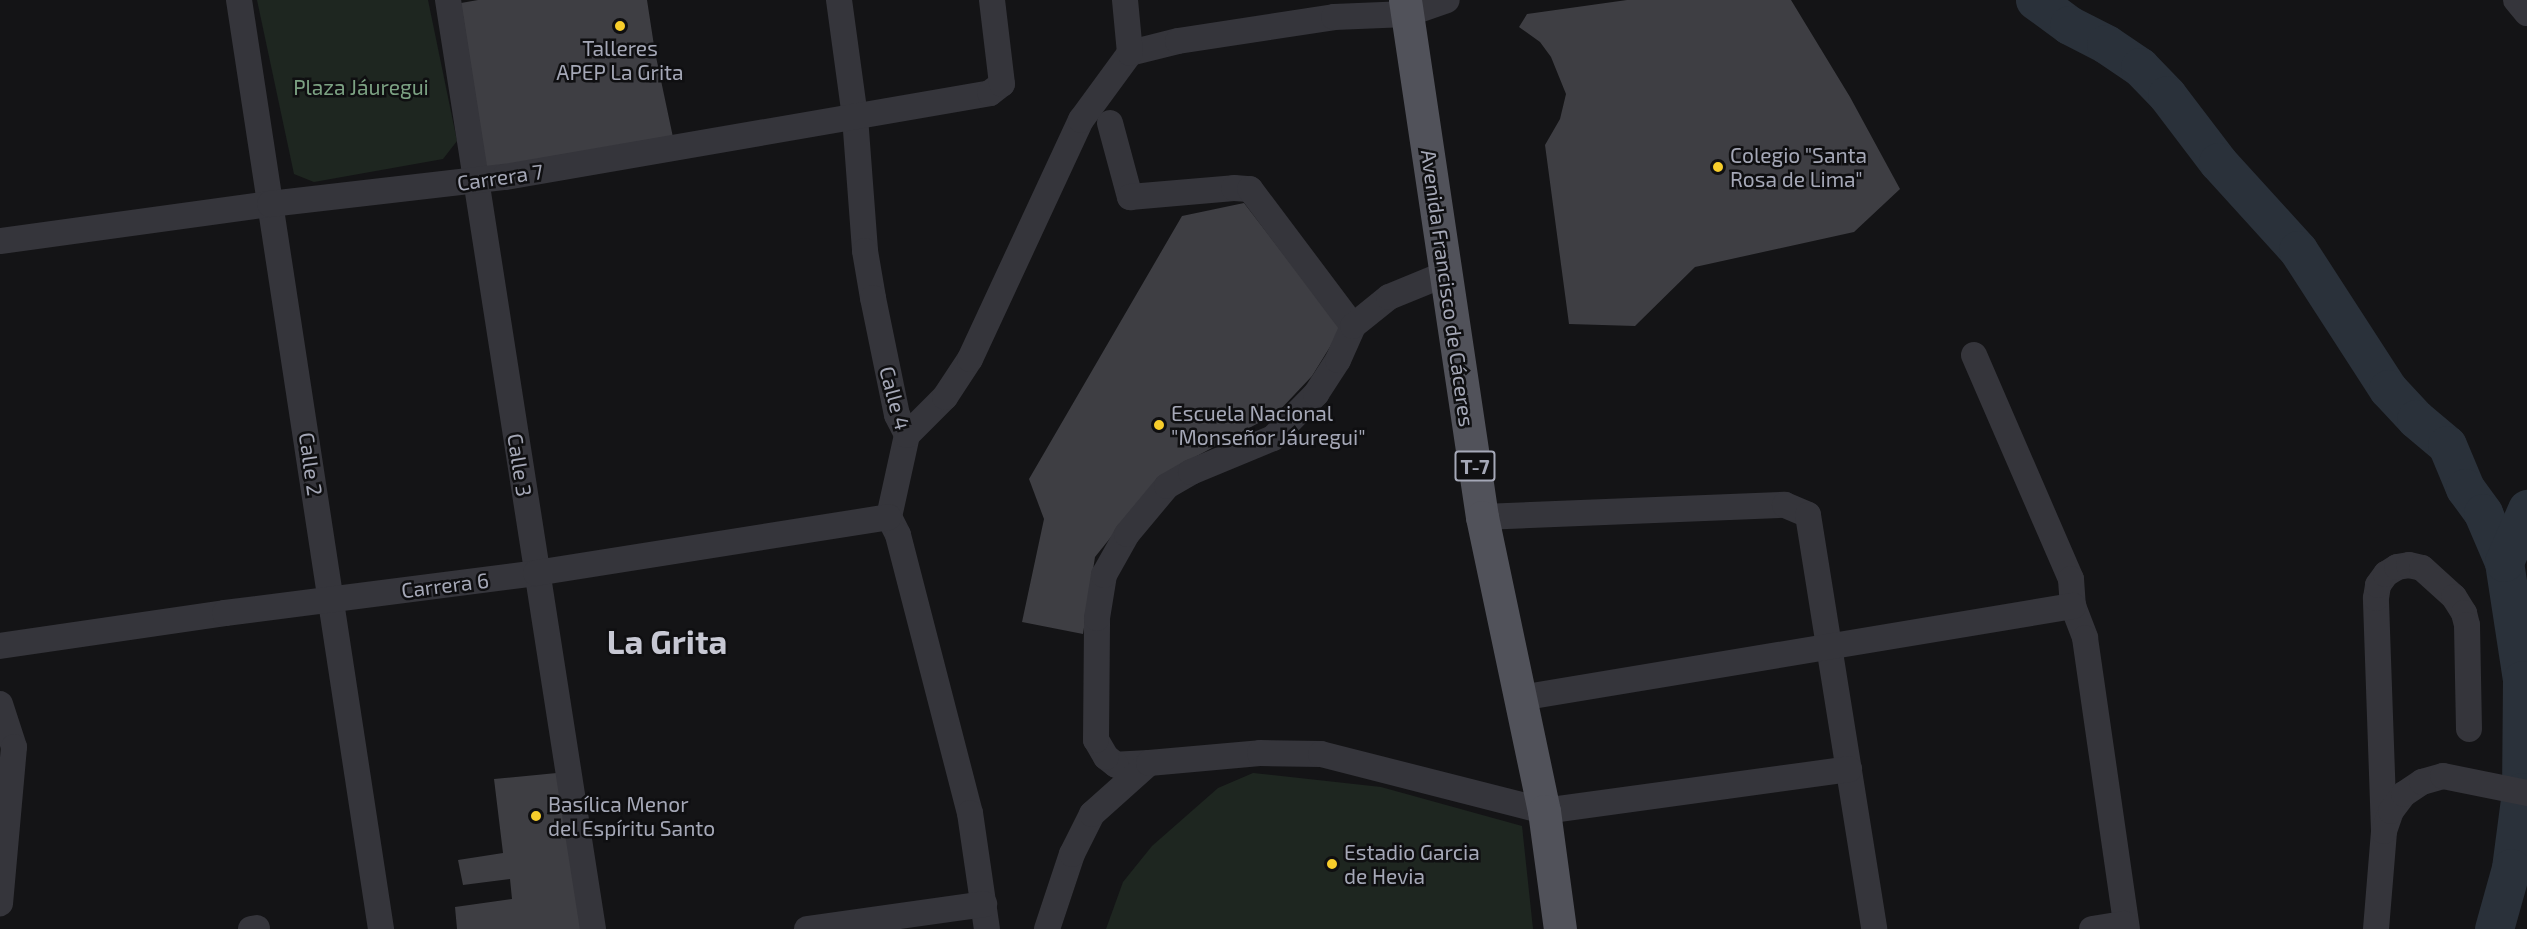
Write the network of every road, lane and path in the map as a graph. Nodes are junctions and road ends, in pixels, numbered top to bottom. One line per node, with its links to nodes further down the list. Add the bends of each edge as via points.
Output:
1 (239, 0): 14 (street, Calle 2)
2 (448, 0): 13 (street, Calle 3)
3 (839, 0): 11 (street, Calle 4)
4 (992, 0): 11 (street, Carrera 7, via 1002,84 997,90)
5 (1125, 0): 10 (street)
6 (1447, 0): 8 (street)
7 (2516, 0): 9 (street)
8 (1406, 7): 10 (street, via 1178,41); 16 (main road, Avenida Francisco de Cáceres / T-7)
9 (2527, 13)
10 (1130, 52): 19 (street, via 1081,120 970,358 945,397)
11 (855, 117): 13 (street, Carrera 7); 19 (street, Calle 4, via 865,251 897,415)
12 (1110, 123): 17 (street, via 1130,197 1250,189)
13 (477, 181): 14 (street, Carrera 7); 22 (street, Calle 3)
14 (270, 204): 15 (street, Carrera 7); 23 (street, Calle 2)
15 (0, 241)
16 (1445, 274): 17 (street, via 1389,297); 21 (main road, Avenida Francisco de Cáceres / T-7)
17 (1353, 326): 30 (street, via 1338,360 1316,394 1273,438 1167,486 1127,534 1104,575 1097,618 1096,740 1116,765)
18 (1974, 356): 24 (street, via 2071,579)
19 (907, 435): 20 (street, Calle 4)
20 (889, 517): 22 (street, Carrera 6); 36 (street, via 898,535 970,813)
21 (1482, 517): 26 (street, via 1785,505 1808,515); 27 (main road, Avenida Francisco de Cáceres / T-7)
22 (536, 573): 23 (street, Carrera 6); 39 (street, Calle 3)
23 (330, 600): 25 (street, Carrera 6); 38 (street, Calle 2)
24 (2073, 606): 26 (street); 37 (street, via 2085,638)
25 (0, 646)
26 (1830, 648): 27 (street); 31 (street)
27 (1520, 698): 33 (main road, Avenida Francisco de Cáceres / T-7)
28 (0, 704): 35 (street, via 14,747)
29 (2469, 729): 34 (street, via 2464,613 2431,574 2409,565 2397,567 2385,574 2376,598)
30 (1149, 763): 33 (street, via 1260,753 1321,754); 41 (street, via 1092,814 1072,854)
31 (1849, 769): 33 (street); 43 (street)
32 (2527, 793): 34 (street, via 2443,776 2422,782 2395,804)
33 (1544, 811): 42 (main road, Avenida Francisco de Cáceres / T-7)
34 (2384, 831): 45 (street)
35 (0, 903)
36 (986, 916): 40 (street)
37 (2126, 926): 44 (street)
38 (381, 929)
39 (593, 929)
40 (807, 929)
41 (1047, 929)
42 (1560, 929)
43 (1875, 929)
44 (2092, 929)
45 (2376, 929)

